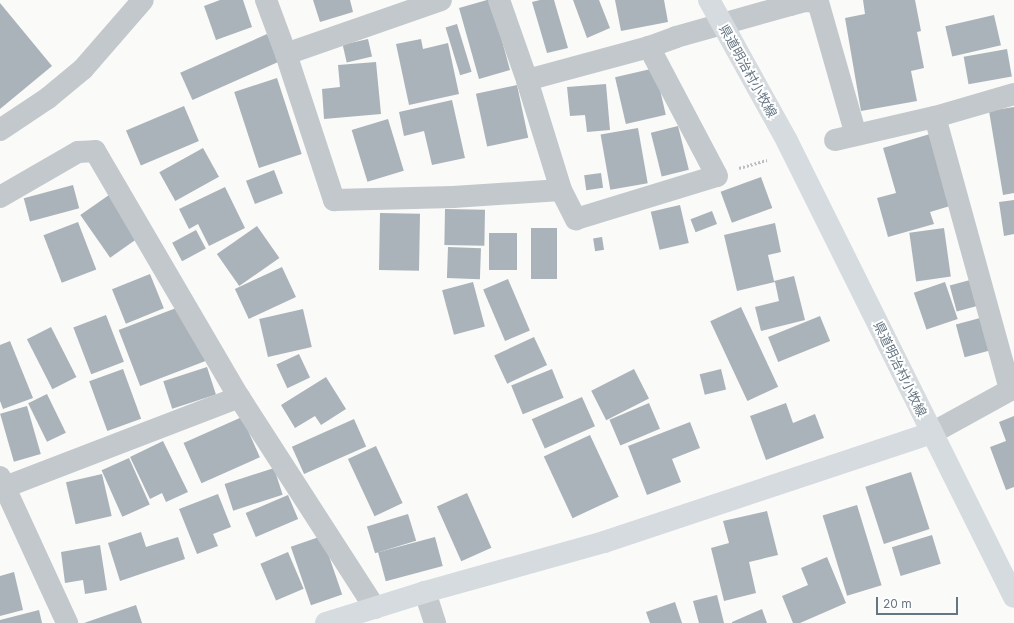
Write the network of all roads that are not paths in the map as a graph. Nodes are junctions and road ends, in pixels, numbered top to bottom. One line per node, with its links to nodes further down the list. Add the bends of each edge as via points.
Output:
1 (143, 0): 12 (street, via 83,69 48,98)
2 (266, 0): 8 (street)
3 (441, 0): 8 (street)
4 (499, 0): 9 (street)
5 (709, 0): 13 (main road, 県道明治村小牧線)
6 (726, 0): 13 (main road, 県道明治村小牧線)
7 (649, 47): 9 (street); 11 (street, via 804,1 818,2 845,138); 14 (street, via 717,176 576,219)
8 (286, 54): 14 (street, via 334,200 453,197)
9 (527, 80): 14 (street)
10 (1014, 94): 11 (street)
11 (935, 117): 16 (street)
12 (0, 130)
13 (787, 141): 18 (main road, 県道明治村小牧線)
14 (561, 190)
15 (0, 196): 17 (street, via 78,152 95,151)
16 (1012, 389): 18 (street)
17 (239, 397): 19 (street); 22 (street)
18 (932, 433): 20 (main road, via 604,542); 21 (main road, 県道明治村小牧線)
19 (2, 482): 23 (street)
20 (425, 592): 22 (main road); 25 (street)
21 (1014, 597)
22 (375, 608): 24 (main road)
23 (67, 623)
24 (326, 623)
25 (435, 623)

